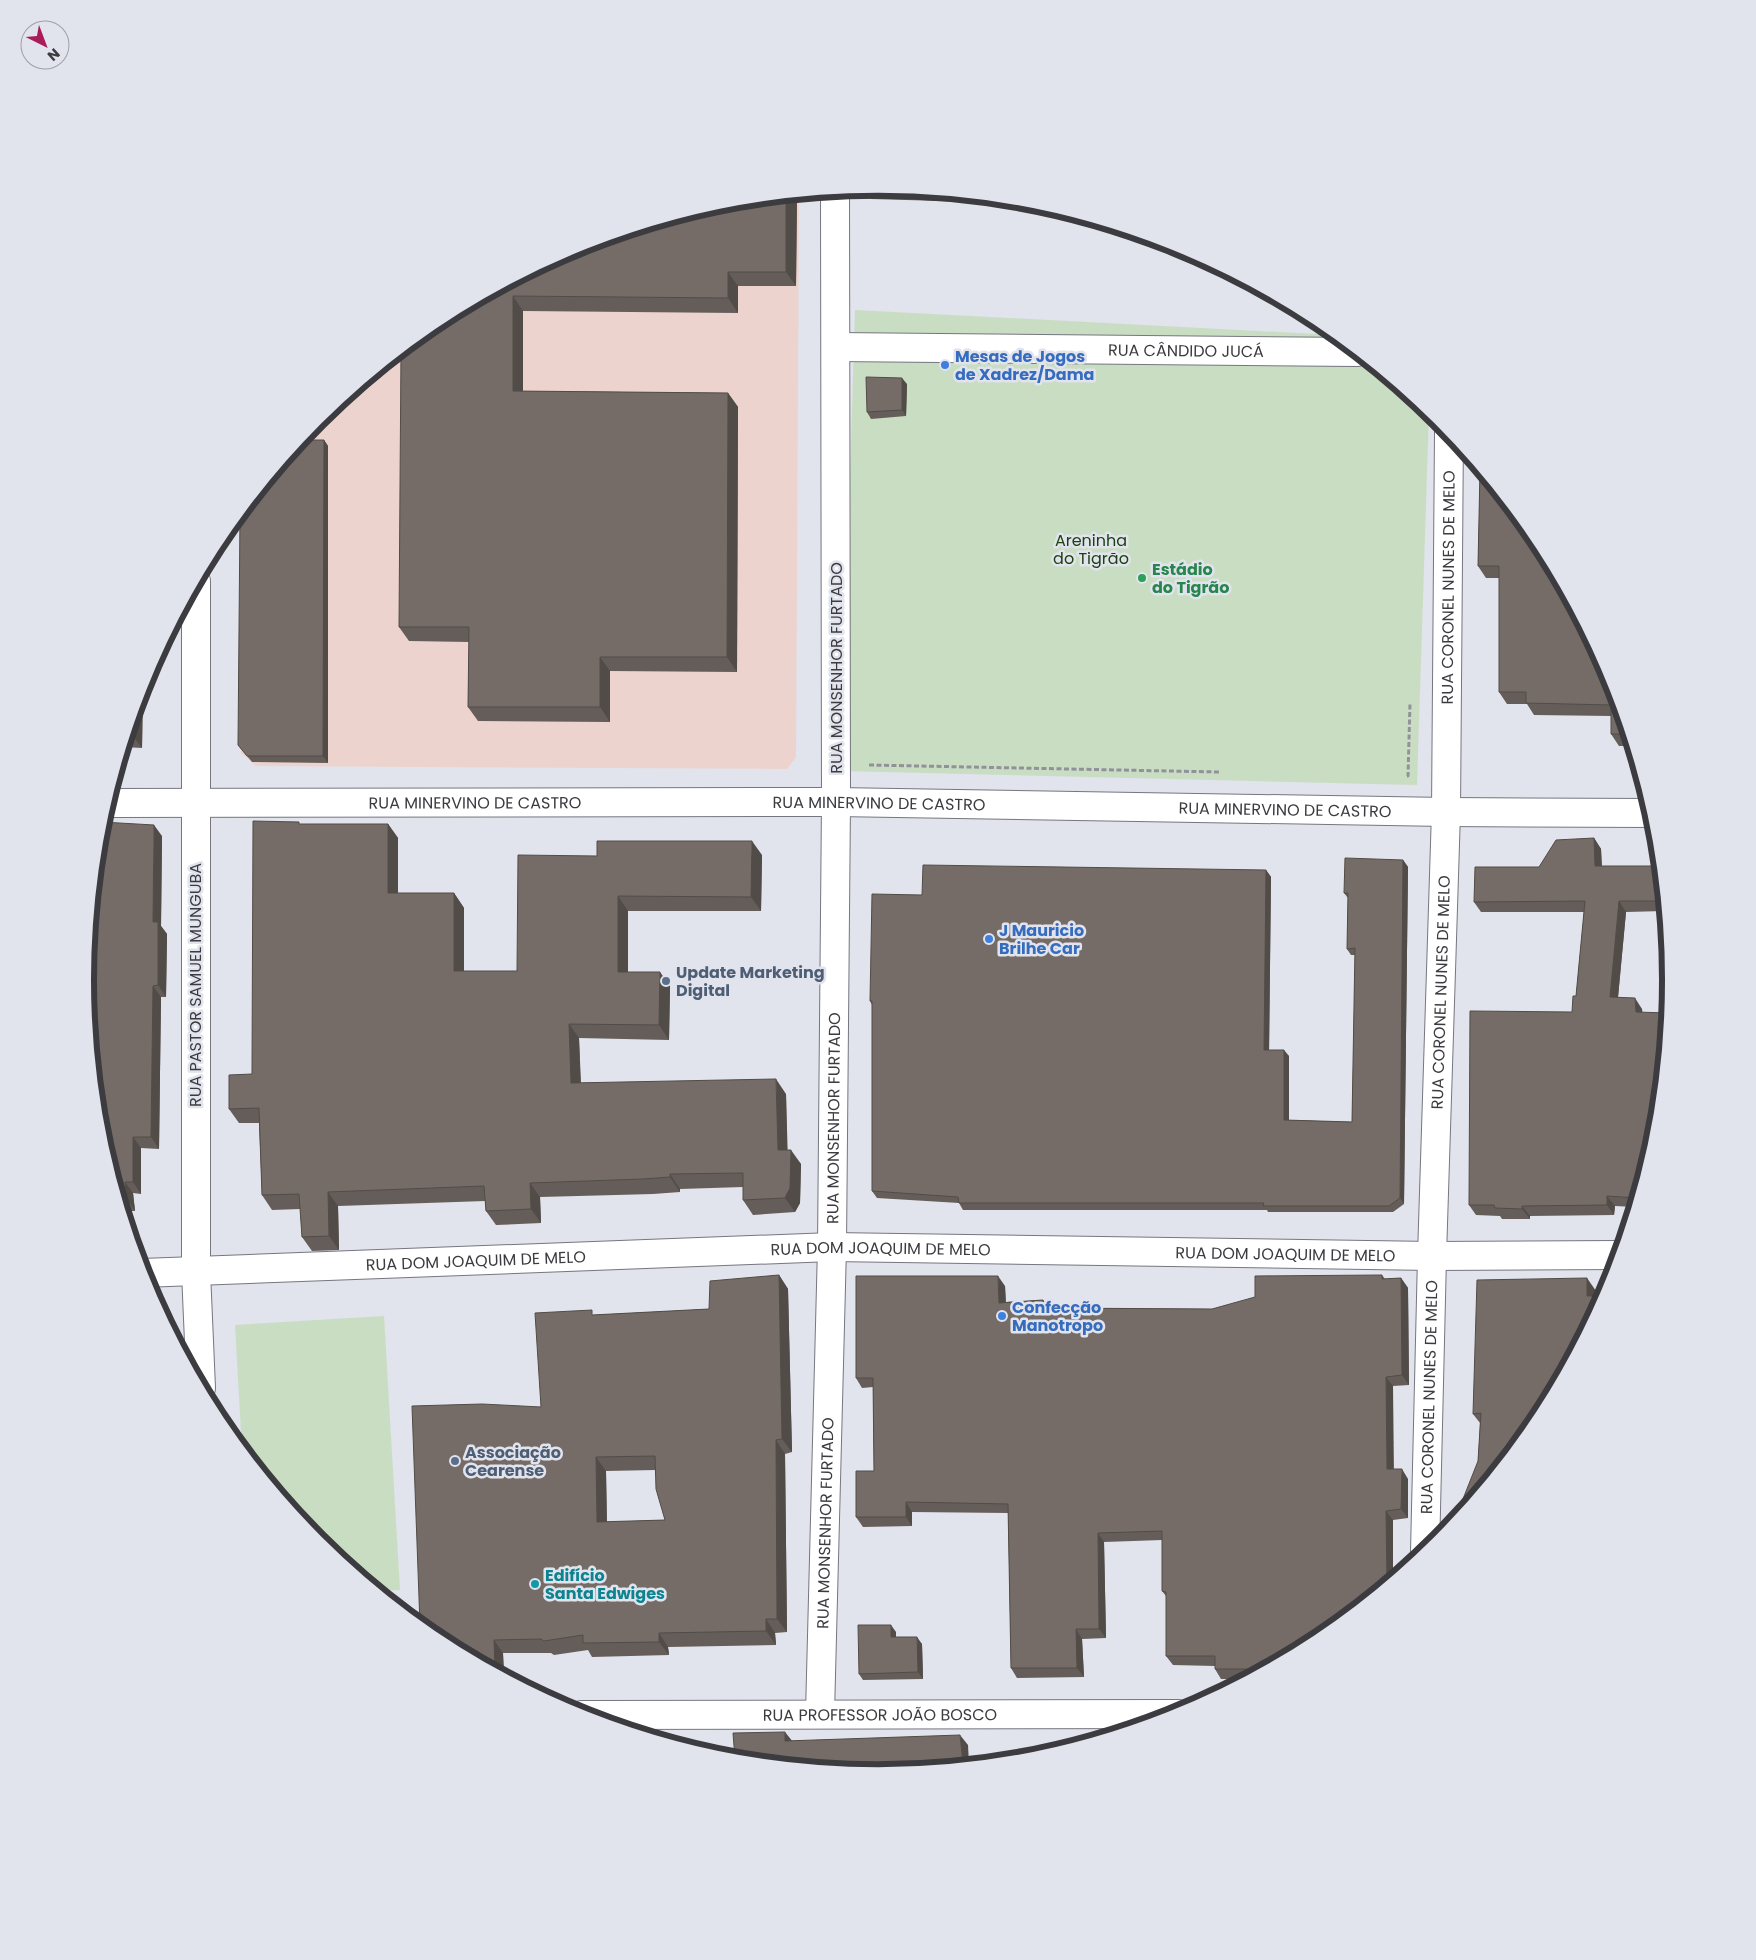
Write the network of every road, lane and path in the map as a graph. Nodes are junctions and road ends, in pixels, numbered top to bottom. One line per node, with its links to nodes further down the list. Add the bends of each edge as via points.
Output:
1 (835, 197): 2 (street, RUA MONSENHOR FURTADO)
2 (836, 347): 3 (street, RUA CÂNDIDO JUCÁ); 10 (street, RUA MONSENHOR FURTADO)
3 (1347, 352)
4 (1450, 443): 13 (street, RUA CORONEL NUNES DE MELO)
5 (196, 594): 12 (street, RUA PASTOR SAMUEL MUNGUBA)
6 (1411, 698): 9 (path, via 1408,776)
7 (865, 765): 8 (path)
8 (1229, 772)
9 (1398, 776)
10 (836, 802): 12 (street, RUA MINERVINO DE CASTRO); 13 (street, RUA MINERVINO DE CASTRO); 15 (street, RUA MONSENHOR FURTADO)
11 (114, 803): 12 (street, RUA MINERVINO DE CASTRO)
12 (195, 804): 18 (street, RUA PASTOR SAMUEL MUNGUBA)
13 (1446, 812): 14 (street, RUA MINERVINO DE CASTRO); 17 (street, RUA CORONEL NUNES DE MELO)
14 (1644, 813)
15 (832, 1247): 17 (street, RUA DOM JOAQUIM DE MELO); 18 (street, RUA DOM JOAQUIM DE MELO); 22 (street, RUA MONSENHOR FURTADO)
16 (1612, 1255): 17 (street, RUA DOM JOAQUIM DE MELO)
17 (1432, 1256): 21 (street, RUA CORONEL NUNES DE MELO)
18 (196, 1272): 19 (street, RUA DOM JOAQUIM DE MELO); 20 (street, RUA PASTOR SAMUEL MUNGUBA)
19 (151, 1274)
20 (200, 1374)
21 (1425, 1542)
22 (820, 1714): 23 (street, RUA PROFESSOR JOÃO BOSCO); 24 (street, RUA PROFESSOR JOÃO BOSCO)
23 (1154, 1714)
24 (604, 1715)

